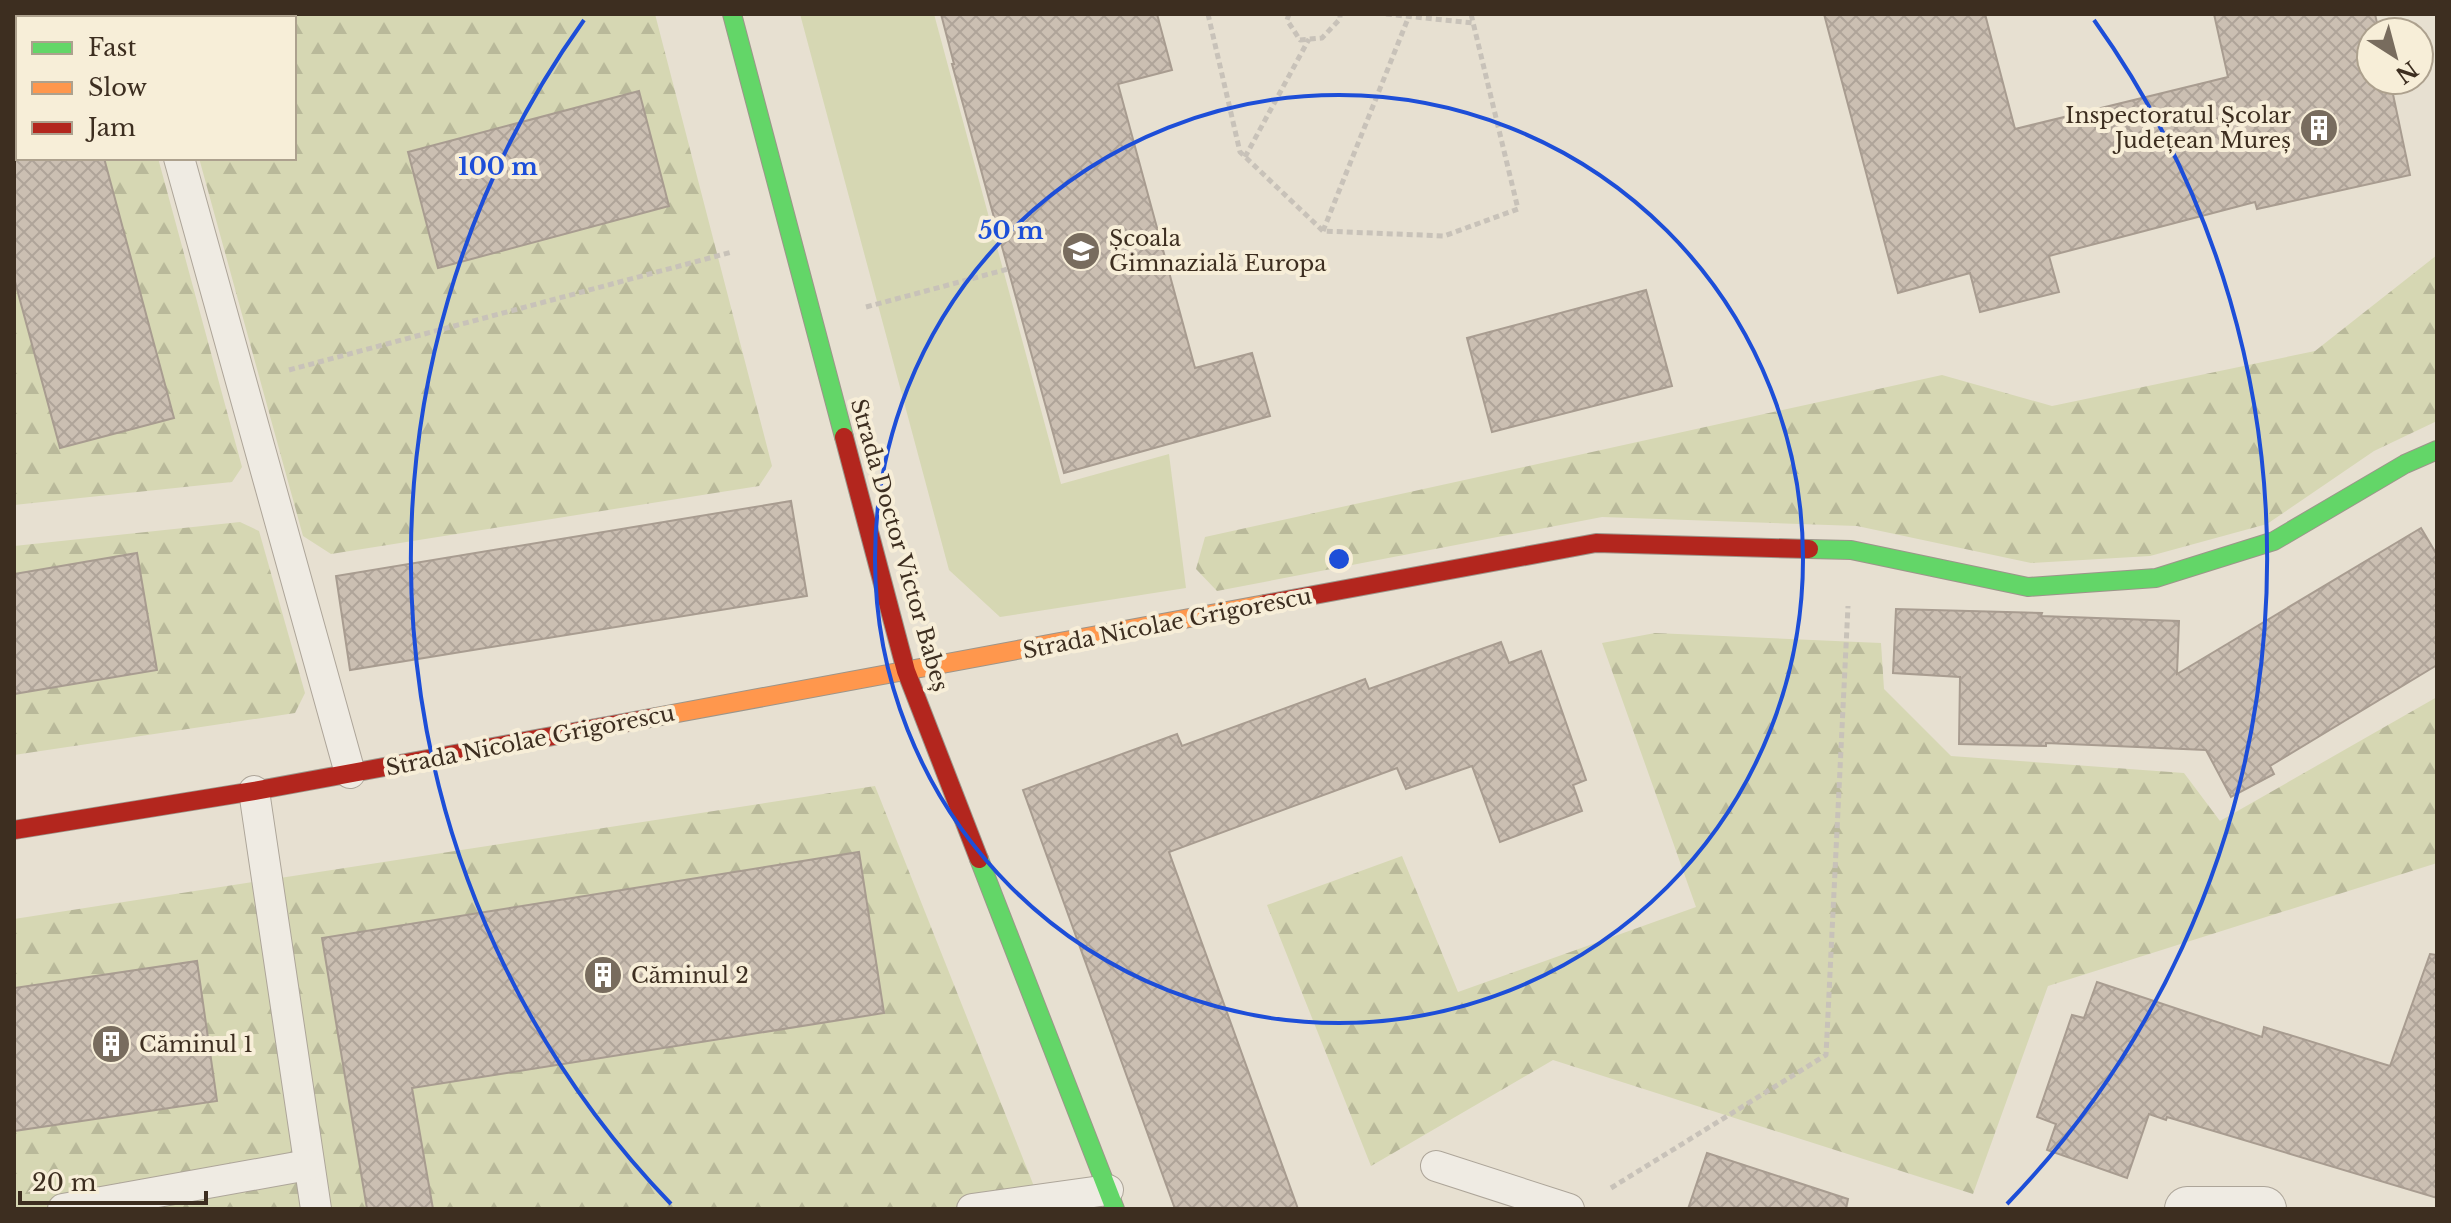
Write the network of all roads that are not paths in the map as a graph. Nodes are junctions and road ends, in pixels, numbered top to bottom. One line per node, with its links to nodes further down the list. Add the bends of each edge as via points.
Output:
1 (732, 14): 4 (street, Strada Doctor Victor Babeș)
2 (180, 160): 5 (lane)
3 (2437, 450): 4 (street, Strada Nicolae Grigorescu, via 2274,541 2156,578 2028,587 1851,550 1596,543)
4 (906, 671): 5 (street, Strada Nicolae Grigorescu); 10 (street, Strada Doctor Victor Babeș)
5 (350, 773): 6 (street, Strada Nicolae Grigorescu)
6 (254, 791): 7 (street, Strada Nicolae Grigorescu); 8 (lane)
7 (14, 830)
8 (308, 1165): 11 (lane); 12 (lane)
9 (1436, 1166): 14 (lane)
10 (1112, 1200): 13 (lane)
11 (63, 1209)
12 (316, 1209)
13 (972, 1209)
14 (1569, 1209)
15 (2187, 1209): 16 (street)
16 (2264, 1209)

